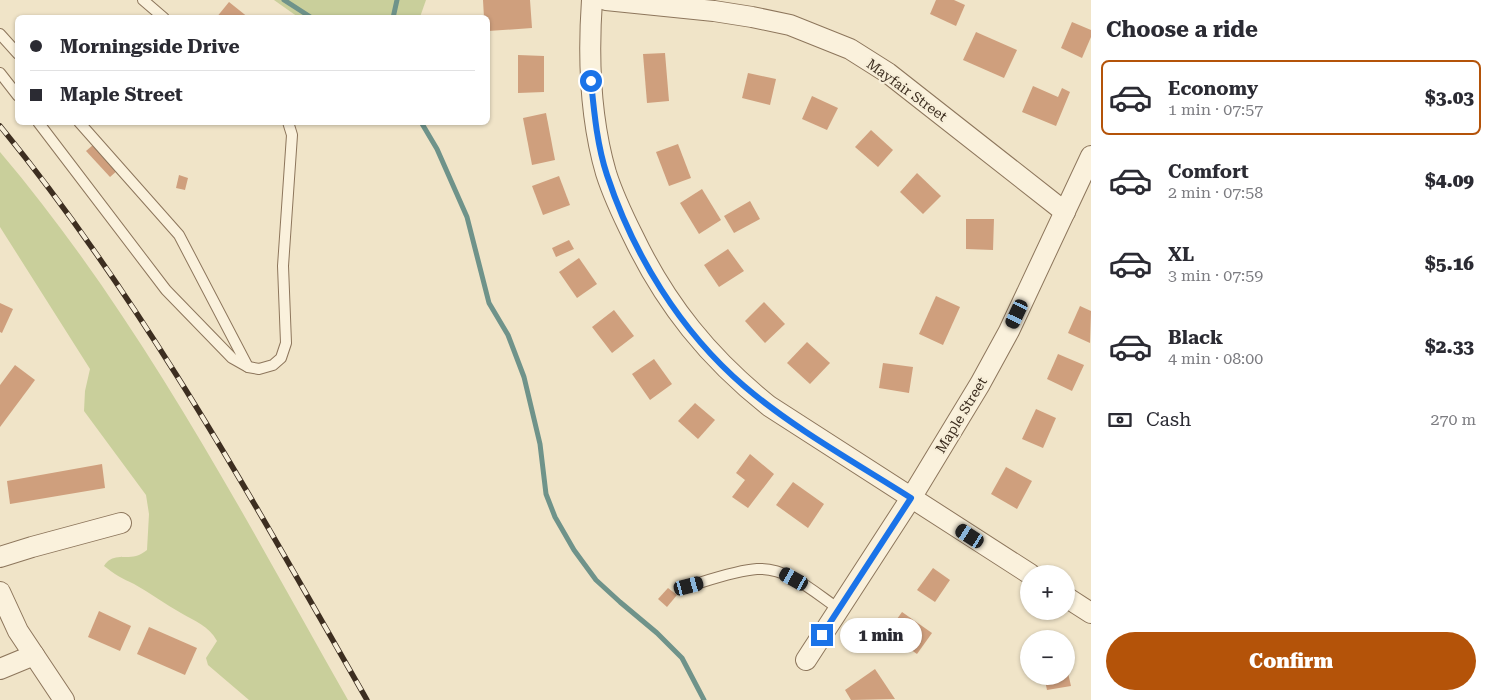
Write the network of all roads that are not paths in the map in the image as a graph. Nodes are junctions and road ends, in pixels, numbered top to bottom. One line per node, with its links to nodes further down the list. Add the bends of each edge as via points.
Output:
1 (143, 0): 4 (lane)
2 (592, 0): 15 (street, via 589,43 592,94 606,173 648,268 671,304 707,349 750,390 796,425)
3 (606, 0): 13 (street, Mayfair Street, via 752,17 790,25 850,49 888,73)
4 (160, 15)
5 (0, 34): 6 (lane)
6 (15, 51)
7 (0, 73): 8 (lane)
8 (15, 92)
9 (40, 125): 14 (lane, via 166,290 232,358)
10 (82, 125): 14 (lane, via 179,235)
11 (289, 125): 14 (lane, via 292,135 283,266 286,343 281,358 273,365 259,369)
12 (1091, 156): 13 (street, Maple Street)
13 (1065, 212): 15 (street, Maple Street, via 1009,331)
14 (248, 367)
15 (911, 498): 18 (street); 22 (street, Maple Street)
16 (121, 523): 17 (street)
17 (0, 557)
18 (1020, 568)
19 (689, 586): 22 (lane, via 758,569 782,573)
20 (0, 592): 24 (street, via 18,632)
21 (1075, 603): 23 (street)
22 (838, 609): 25 (street, Maple Street)
23 (1091, 613)
24 (34, 655): 26 (street); 27 (street)
25 (806, 660)
26 (0, 669)
27 (64, 700)

